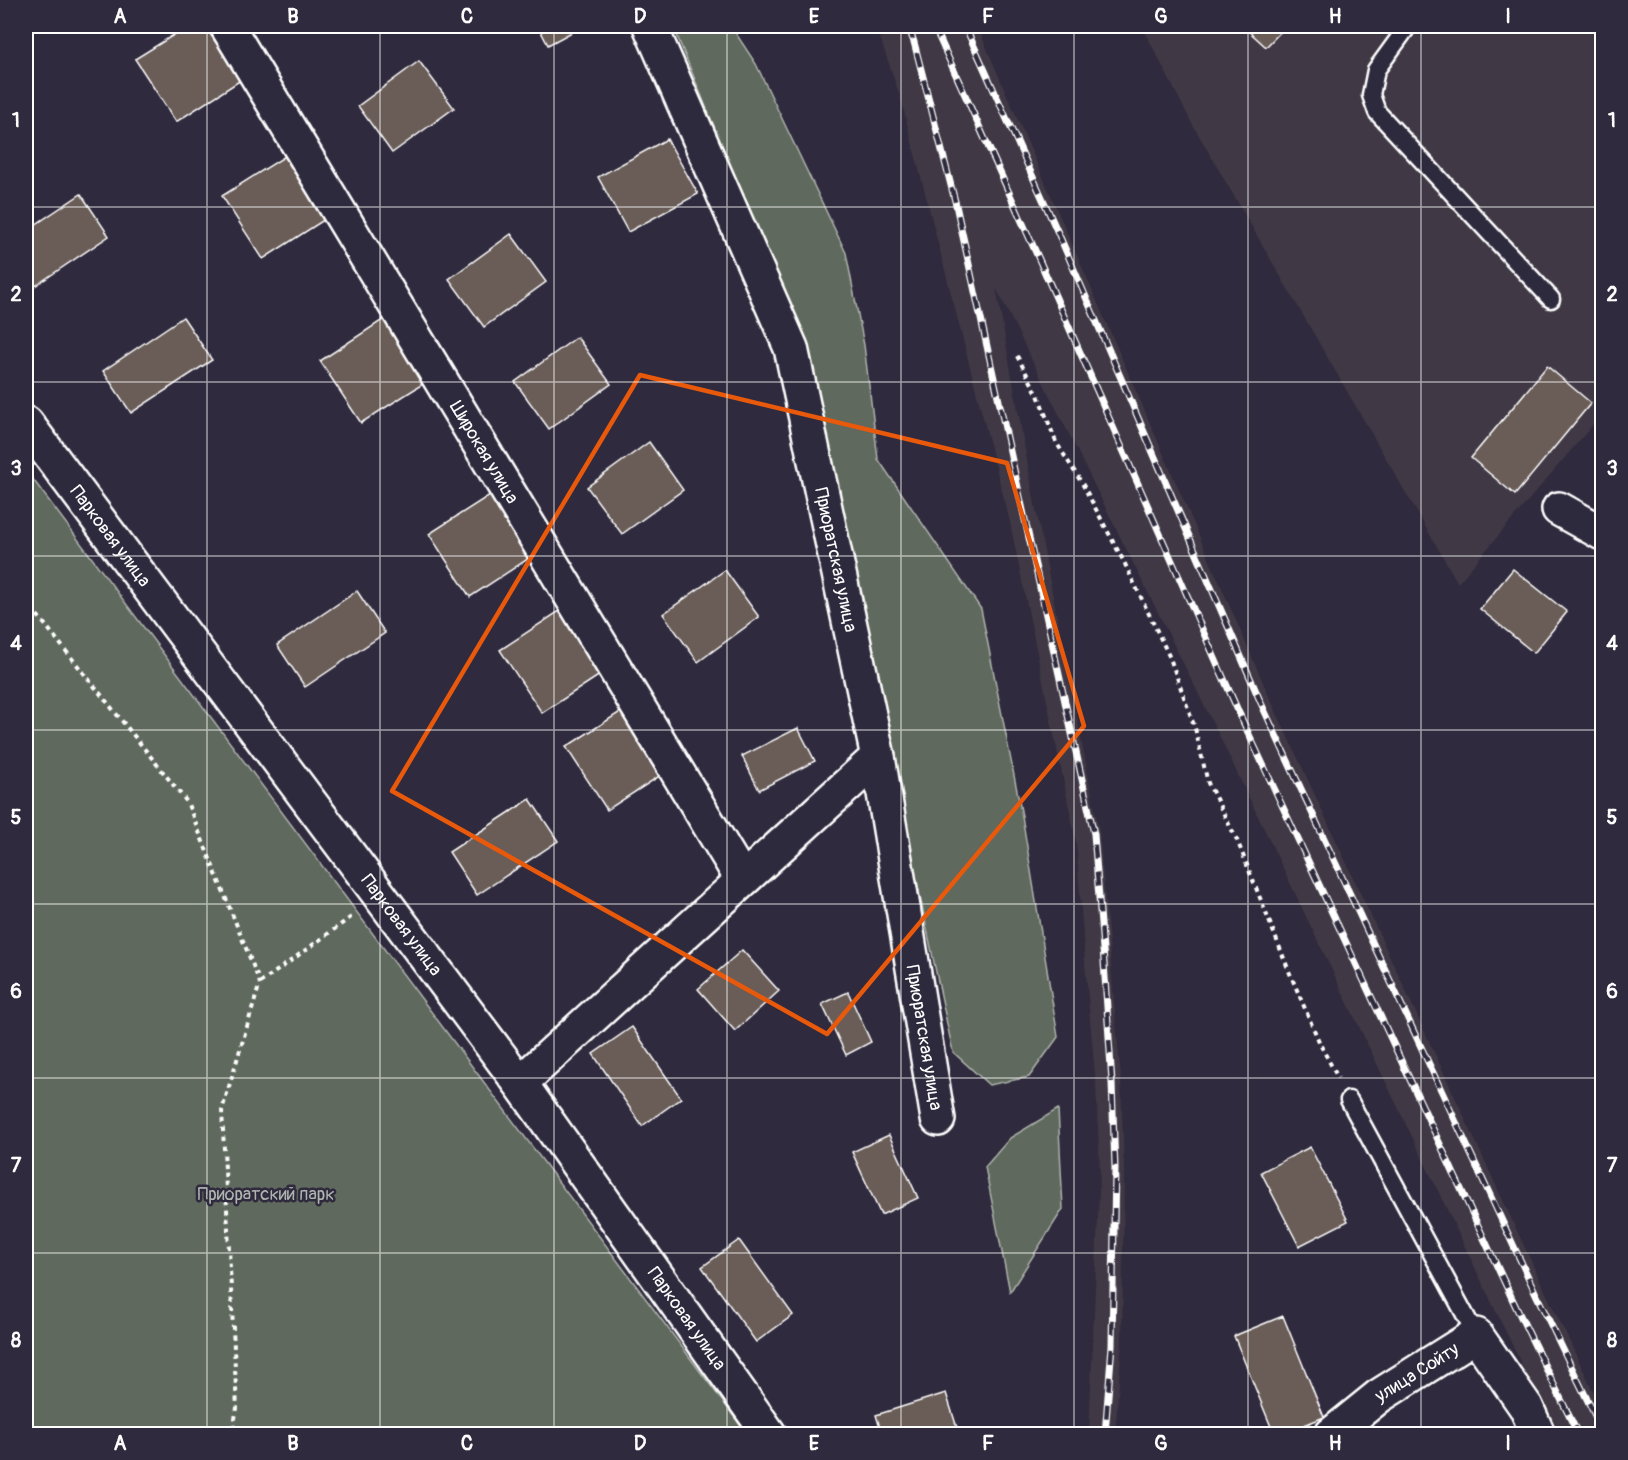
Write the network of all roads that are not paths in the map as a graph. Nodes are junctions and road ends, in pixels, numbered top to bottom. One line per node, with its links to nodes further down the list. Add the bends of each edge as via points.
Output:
1 (227, 26): 9 (street, Широкая улица)
2 (650, 26): 8 (street, Приоратская улица, via 791,348)
3 (1408, 26): 4 (lane, via 1376,70 1371,95 1377,112)
4 (1551, 298)
5 (26, 423): 10 (street, Парковая улица)
6 (1560, 509): 7 (street)
7 (1602, 533)
8 (878, 757): 9 (street); 12 (street, Приоратская улица)
9 (742, 879): 10 (street)
10 (520, 1083): 14 (street, Парковая улица)
11 (1350, 1100): 13 (lane)
12 (938, 1119)
13 (1476, 1335): 15 (street, улица Сойту, via 1380,1396); 16 (street, via 1526,1407)
14 (769, 1434)
15 (1332, 1434)
16 (1538, 1434)

